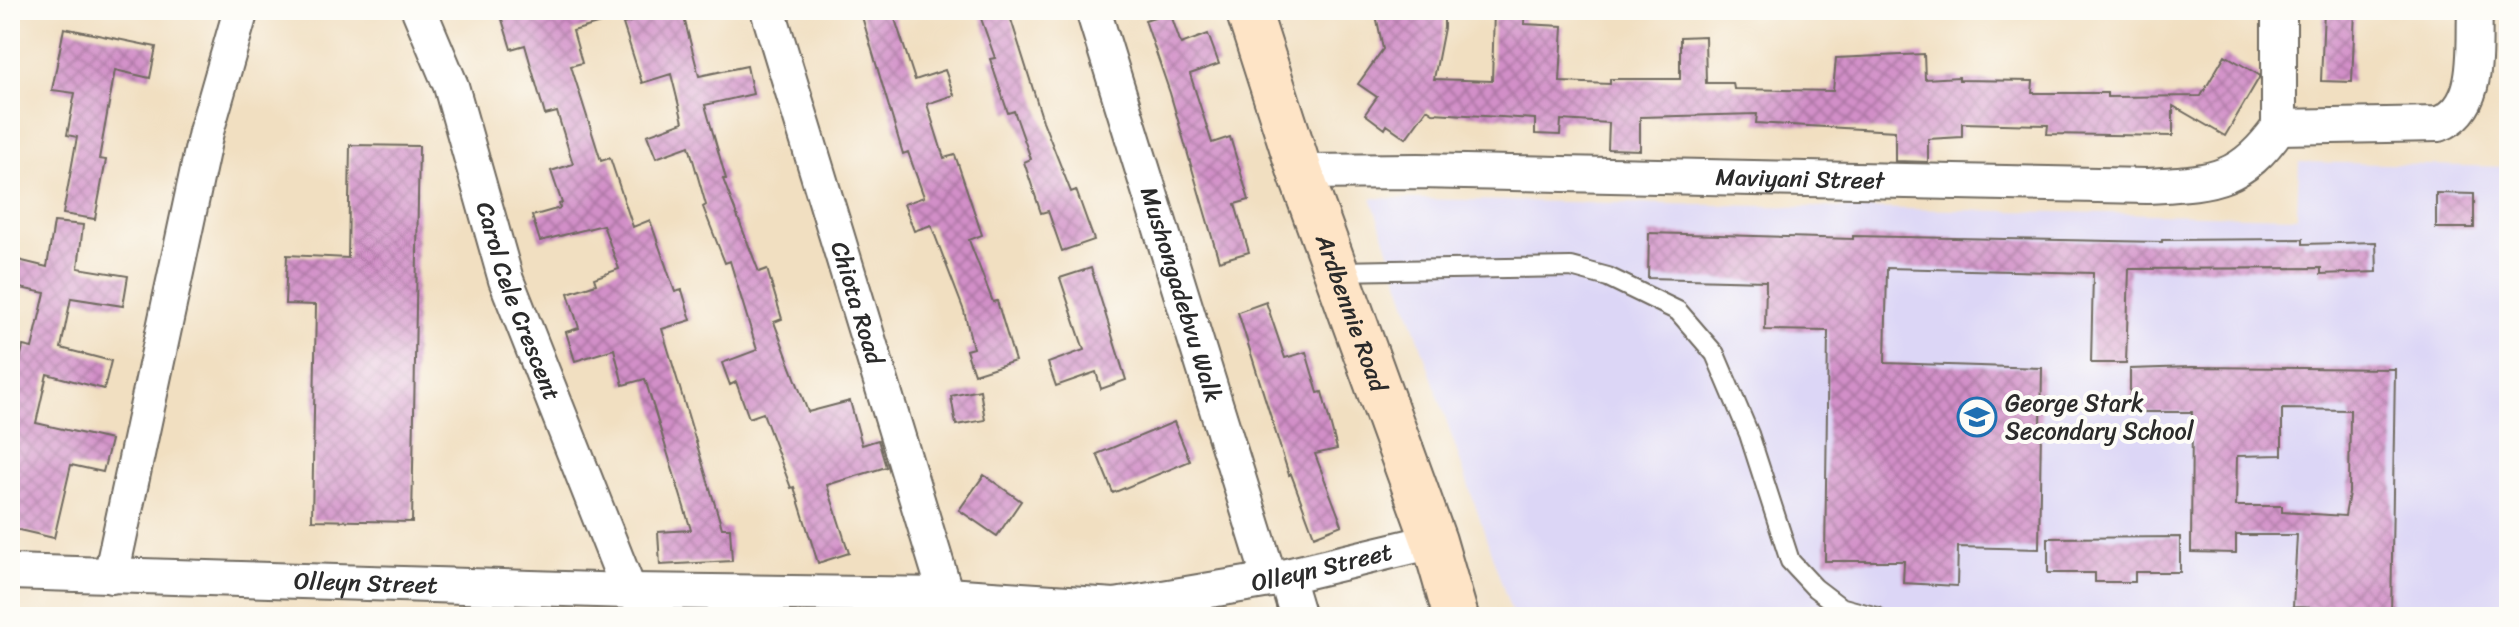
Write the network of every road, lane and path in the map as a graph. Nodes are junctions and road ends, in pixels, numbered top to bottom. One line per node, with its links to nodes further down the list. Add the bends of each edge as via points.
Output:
1 (241, 10): 13 (street, via 206,132)
2 (419, 10): 15 (street, Carol Cele Crescent, via 451,86 506,280)
3 (768, 10): 16 (street, Chiota Road)
4 (1093, 10): 14 (street, Mushongadebvu Walk)
5 (1248, 10): 9 (main road, Ardbennie Road)
6 (2279, 10): 8 (street)
7 (2475, 10): 8 (street, via 2472,81 2451,120)
8 (2279, 127): 9 (street, Maviyani Street, via 2262,152 2206,183)
9 (1300, 172): 10 (main road, Ardbennie Road)
10 (1334, 271): 11 (main road, Ardbennie Road); 19 (lane, via 1571,267 1608,277 1678,311 1715,354 1749,434 1790,561 1840,607)
11 (1434, 541): 14 (street, Olleyn Street); 18 (main road, Ardbennie Road)
12 (10, 572): 13 (street, Olleyn Street)
13 (111, 576): 15 (street, Olleyn Street)
14 (1278, 579): 16 (street, Olleyn Street, via 1115,606); 17 (street, Mushongadebvu Walk)
15 (629, 591): 16 (street, Olleyn Street)
16 (946, 595)
17 (1298, 617)
18 (1456, 617)
19 (1877, 617)

